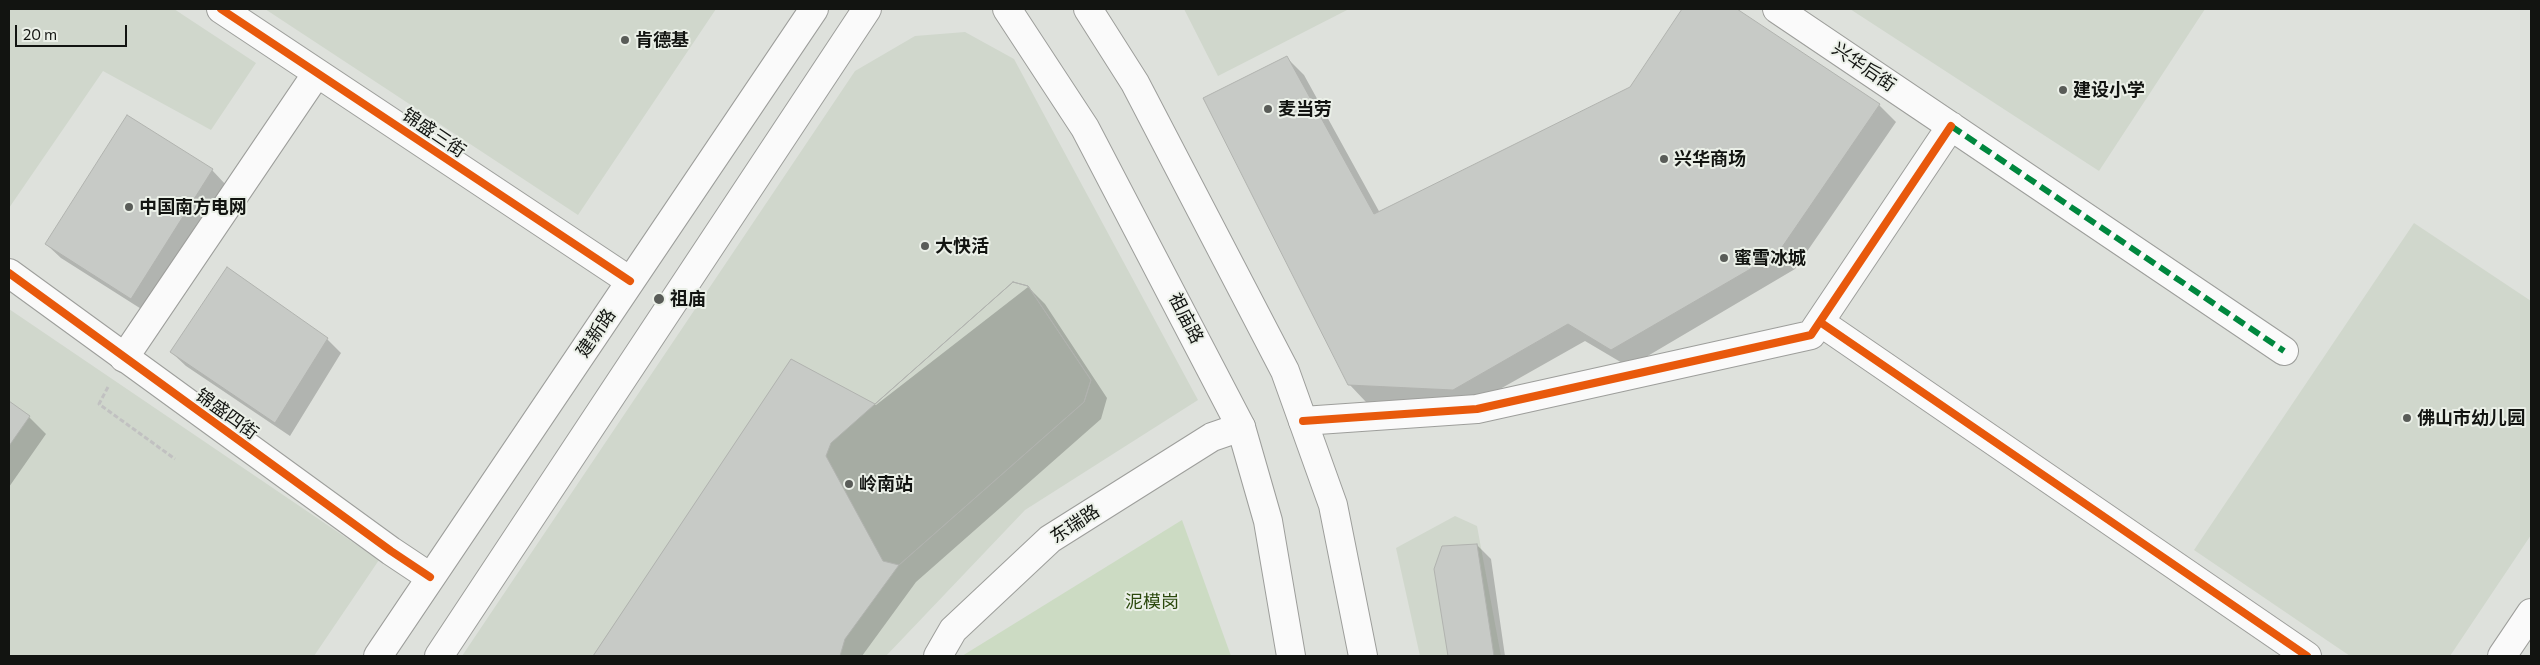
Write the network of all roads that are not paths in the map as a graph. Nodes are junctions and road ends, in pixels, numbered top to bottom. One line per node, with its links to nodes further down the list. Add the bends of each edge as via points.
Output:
1 (221, 9): 7 (street, 锦盛三街)
2 (814, 9): 10 (street, 建新路)
3 (867, 9): 19 (street)
4 (1007, 9): 15 (street, 祖庙路, via 1085,128)
5 (1088, 9): 14 (street, via 1135,83 1221,247 1285,371)
6 (1777, 9): 8 (street, 兴华后街)
7 (317, 72): 10 (street, 锦盛三街); 13 (street)
8 (1951, 126): 11 (street); 12 (street, 兴华后街)
9 (9, 274): 13 (street, 锦盛四街)
10 (630, 281): 16 (street, 建新路)
11 (1820, 322): 14 (street, via 1811,335 1478,409); 23 (street)
12 (2284, 351)
13 (124, 358): 16 (street, 锦盛四街)
14 (1303, 421): 22 (street, via 1333,505)
15 (1241, 427): 20 (street, 东瑞路, via 1212,437 1050,539 953,630); 21 (street, 祖庙路, via 1268,521)
16 (430, 577): 18 (street, 建新路)
17 (2531, 613): 24 (street)
18 (378, 656)
19 (439, 656)
20 (938, 656)
21 (1291, 656)
22 (1363, 656)
23 (2307, 656)
24 (2502, 656)

